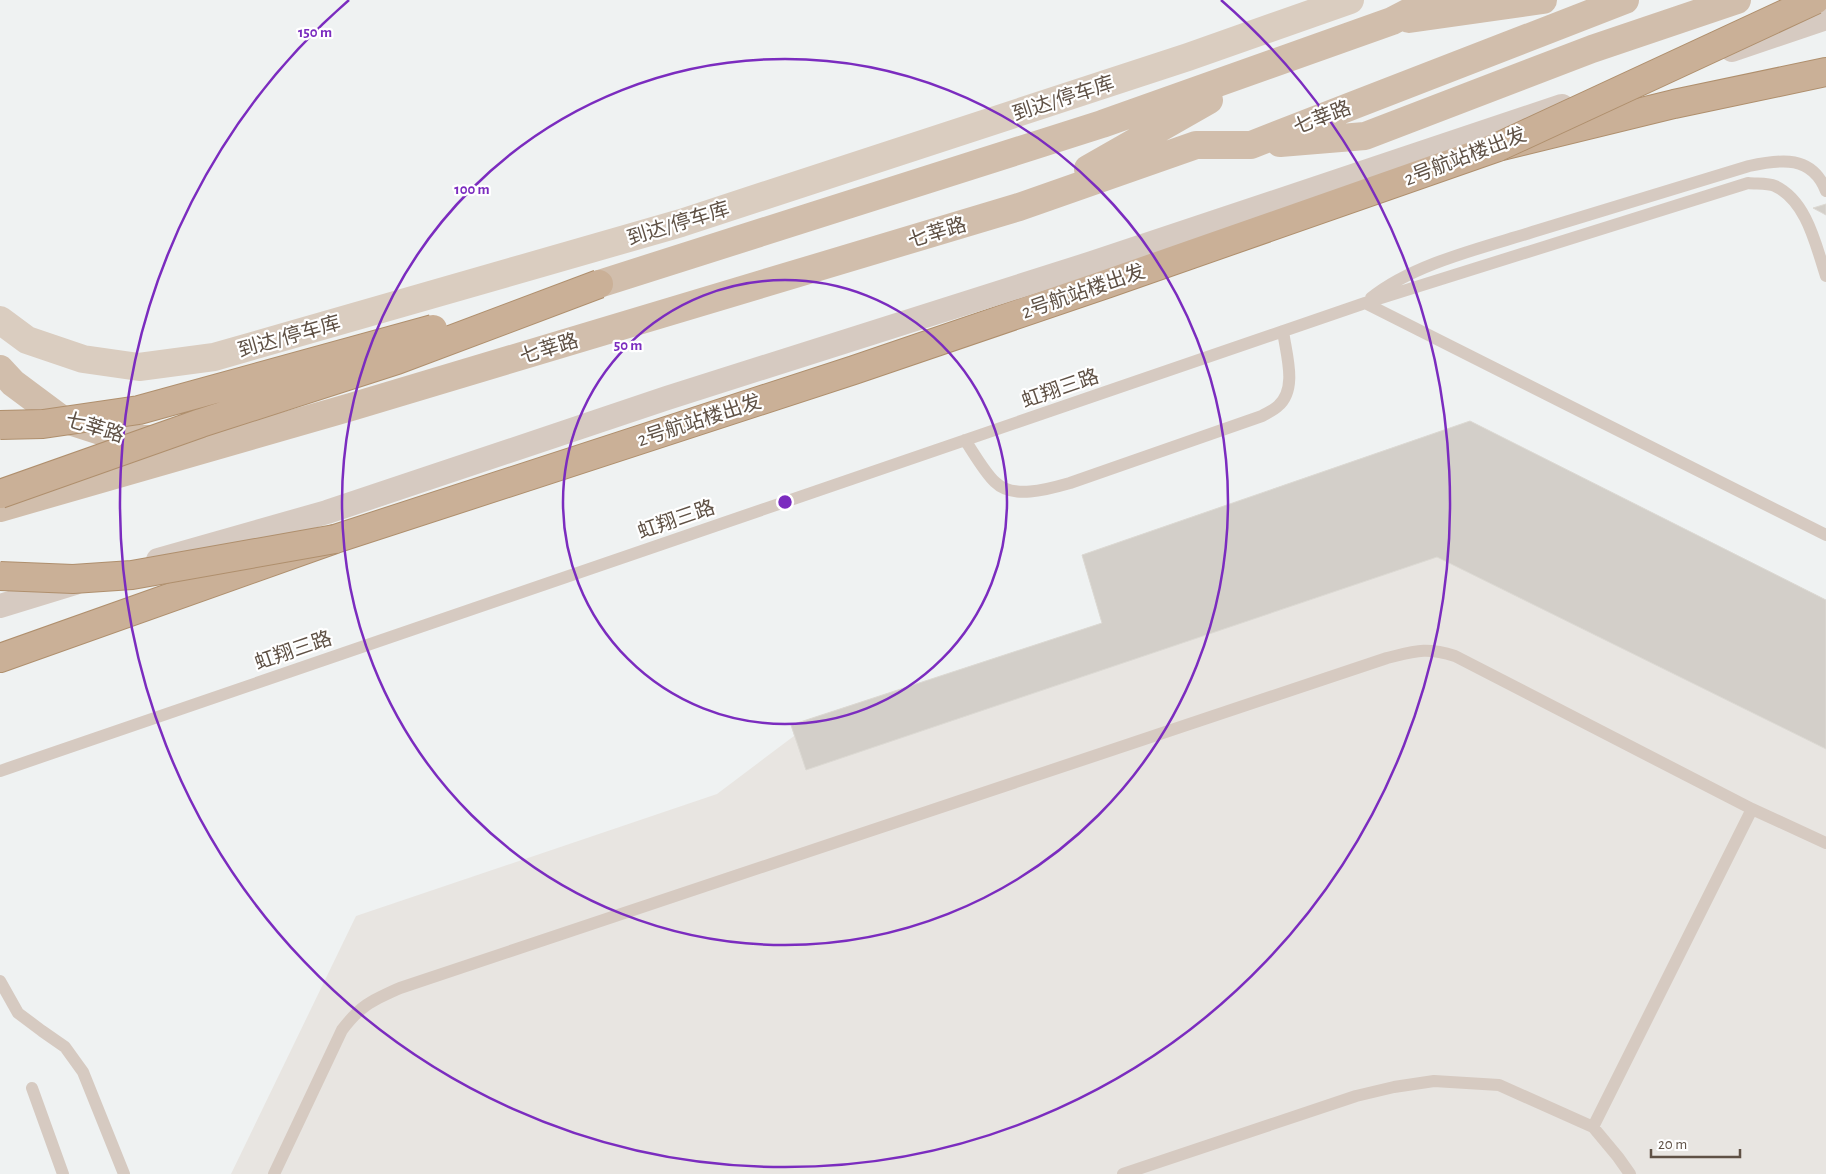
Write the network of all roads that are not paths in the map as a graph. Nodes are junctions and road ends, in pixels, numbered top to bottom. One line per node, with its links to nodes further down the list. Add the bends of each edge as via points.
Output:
1 (1350, 0): 18 (main road, 到达/停车库, via 1170,63 681,223 214,357 139,367 83,359 27,340)
2 (1432, 0): 8 (main road)
3 (1543, 0): 8 (main road)
4 (1625, 0): 11 (main road, 七莘路)
5 (1736, 0): 11 (main road, via 1592,49 1365,136)
6 (1815, 0): 12 (highway, 2号航站楼出发, bridge)
7 (1826, 18): 29 (street, bridge, via 1101,260 667,398 327,512)
8 (1392, 22): 9 (main road, 到达/停车库)
9 (1271, 65): 14 (main road); 16 (main road, 到达/停车库, via 1102,124)
10 (1826, 72): 12 (highway, bridge, via 1674,104)
11 (1251, 145): 14 (main road, 七莘路, via 1196,145)
12 (1498, 147): 27 (highway, 2号航站楼出发, via 863,366)
13 (1826, 191): 17 (lane, via 1821,178 1796,162 1776,160 1749,166 1469,252 1410,274 1386,286)
14 (1019, 207): 22 (main road, 七莘路)
15 (1826, 276): 17 (lane, 虹翔三路, via 1809,226 1792,198 1774,186 1748,182)
16 (599, 284): 21 (highway, bridge, via 139,410 43,424); 24 (highway, bridge, via 397,360 201,423)
17 (1365, 303): 19 (lane, 虹翔三路); 26 (lane)
18 (0, 320)
19 (1283, 331): 23 (lane, 虹翔三路); 23 (lane, via 1289,372 1288,391 1279,406 1262,416 1070,483 1016,492 995,483)
20 (0, 369): 22 (main road, 七莘路, via 13,383 60,418 125,439)
21 (0, 425)
22 (237, 440): 25 (main road, 七莘路)
23 (964, 440): 31 (lane, 虹翔三路)
24 (0, 494)
25 (0, 508)
26 (1826, 534)
27 (335, 539): 28 (highway, bridge, via 132,575 73,579); 30 (highway, bridge)
28 (0, 576)
29 (0, 606)
30 (0, 658)
31 (0, 771)
32 (1752, 809): 33 (lane); 36 (lane); 39 (lane, via 1455,656 1436,650 1415,651 379,997 353,1015 342,1030)
33 (1826, 843)
34 (0, 981): 38 (lane, via 18,1013 65,1047 83,1072)
35 (32, 1088): 37 (lane)
36 (1593, 1127): 40 (lane, via 1498,1085 1434,1082 1356,1096); 41 (lane)
37 (63, 1174)
38 (124, 1174)
39 (274, 1174)
40 (1123, 1174)
41 (1630, 1174)

